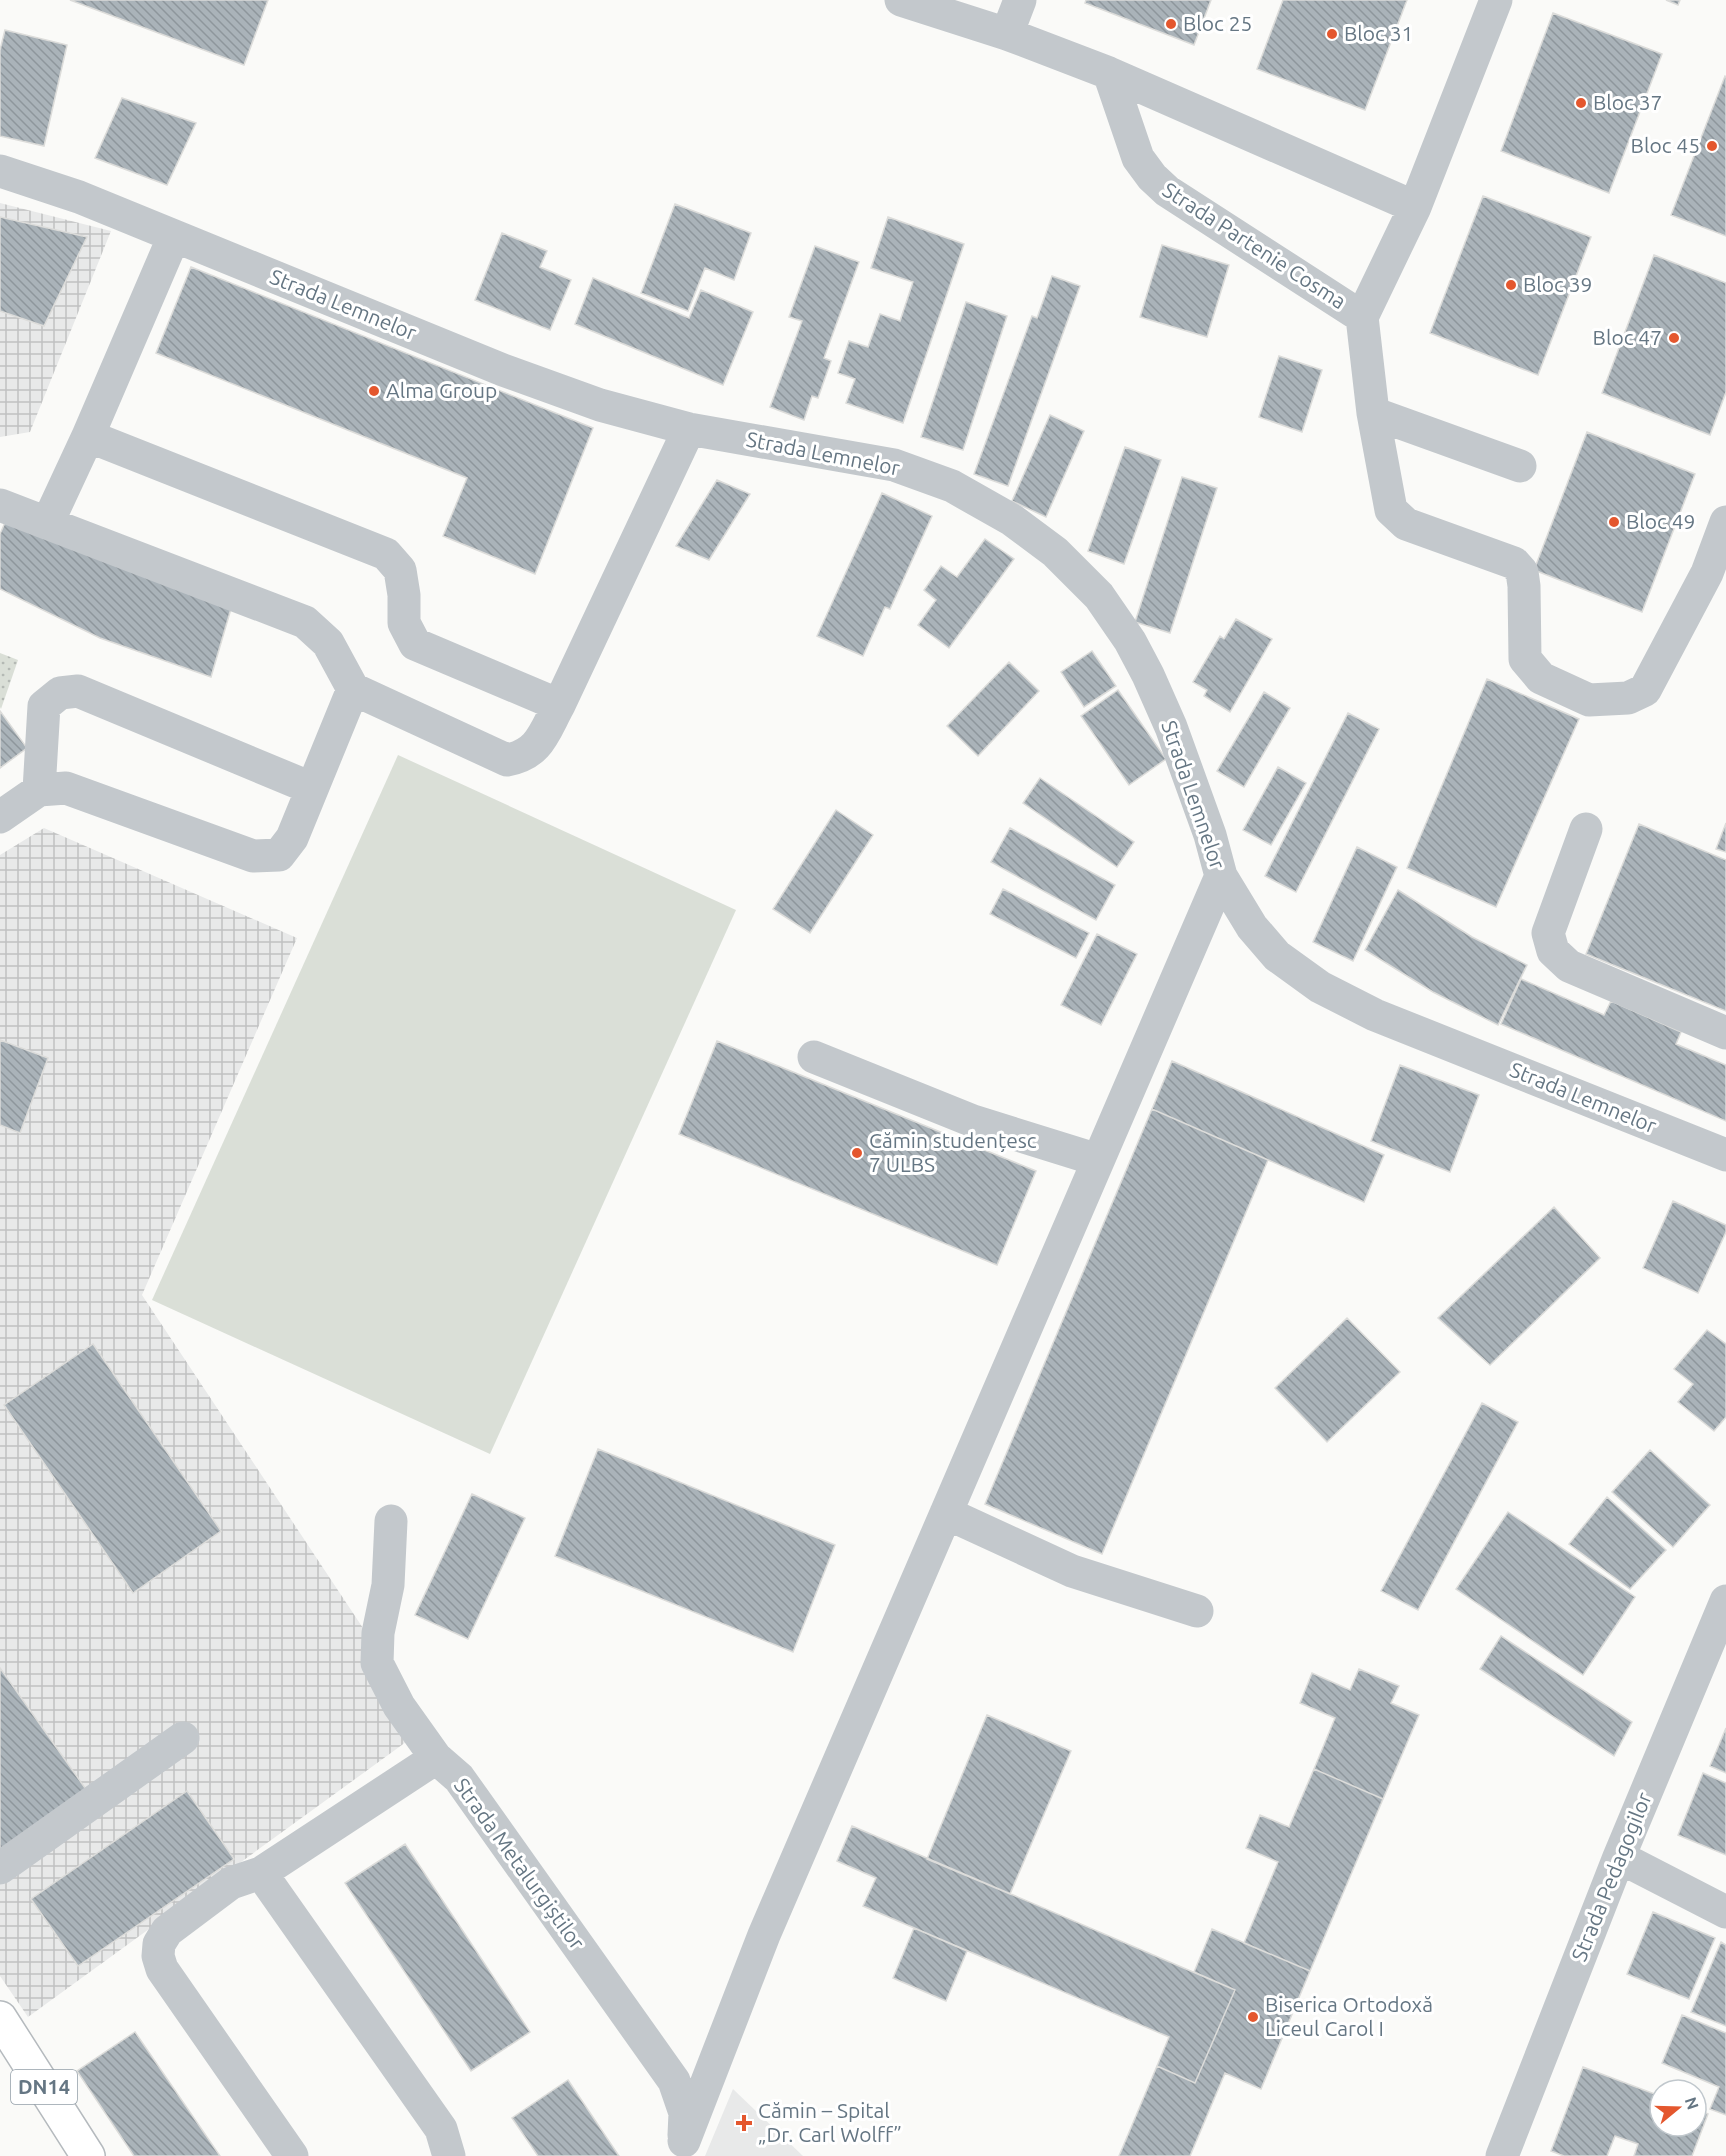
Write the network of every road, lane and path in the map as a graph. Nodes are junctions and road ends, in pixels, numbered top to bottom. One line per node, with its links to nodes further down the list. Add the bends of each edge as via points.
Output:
1 (901, 0): 4 (street)
2 (1020, 0): 4 (street)
3 (1496, 0): 7 (street, Strada Partenie Cosma)
4 (1007, 34): 5 (street)
5 (1109, 73): 7 (street); 9 (street, Strada Partenie Cosma, via 1138,158 1152,177 1167,191)
6 (0, 171): 8 (street, Strada Lemnelor, via 79,197)
7 (1415, 207): 9 (street, Strada Partenie Cosma)
8 (174, 236): 11 (street, Strada Lemnelor, via 503,370 600,405); 12 (street)
9 (1362, 317): 10 (street, Strada Partenie Cosma)
10 (1373, 412): 13 (street); 16 (street, Strada Partenie Cosma, via 1391,510 1406,524 1514,563 1522,572 1524,585 1525,659 1541,678 1589,700 1628,698 1645,690 1707,573)
11 (689, 429): 18 (street); 23 (street, Strada Lemnelor, via 894,465 952,486 1012,520 1055,552 1099,596 1148,675 1171,728)
12 (88, 436): 15 (street); 18 (street, via 386,554 400,570 404,623 415,644)
13 (1520, 466)
14 (0, 505): 15 (street)
15 (48, 522): 17 (street, via 305,622 328,643)
16 (1726, 522)
17 (353, 689): 18 (street, via 507,760 522,758 535,748); 19 (street)
18 (559, 705)
19 (311, 788): 20 (street, via 292,838 279,855 253,856 66,788); 20 (street, via 78,691 60,693 44,706)
20 (39, 790): 21 (street)
21 (0, 817)
22 (1587, 829): 24 (street, via 1548,933 1553,951 1569,966)
23 (1221, 876): 26 (street, Strada Lemnelor, via 1252,927 1277,956 1320,987 1375,1015); 27 (street)
24 (1726, 1033)
25 (814, 1057): 27 (street, via 973,1121)
26 (1726, 1155)
27 (1098, 1160): 28 (street)
28 (946, 1513): 31 (street, via 1072,1571); 39 (street, via 764,1935)
29 (391, 1521): 33 (street, Strada Metalurgiștilor, via 388,1585 378,1633 377,1663 399,1706)
30 (1726, 1601): 34 (street, Strada Pedagogilor)
31 (1197, 1611)
32 (183, 1738): 35 (street)
33 (436, 1758): 36 (street); 39 (street, Strada Metalurgiștilor, via 459,1778 674,2081 685,2113)
34 (1618, 1857): 37 (street); 43 (street, Strada Pedagogilor)
35 (0, 1868)
36 (261, 1873): 41 (street, via 231,1883 166,1931 158,1956 162,1970); 42 (street, via 441,2129)
37 (1726, 1912)
38 (0, 2018): 40 (main road, DN14)
39 (681, 2148)
40 (88, 2156)
41 (292, 2156)
42 (449, 2156)
43 (1502, 2156)

